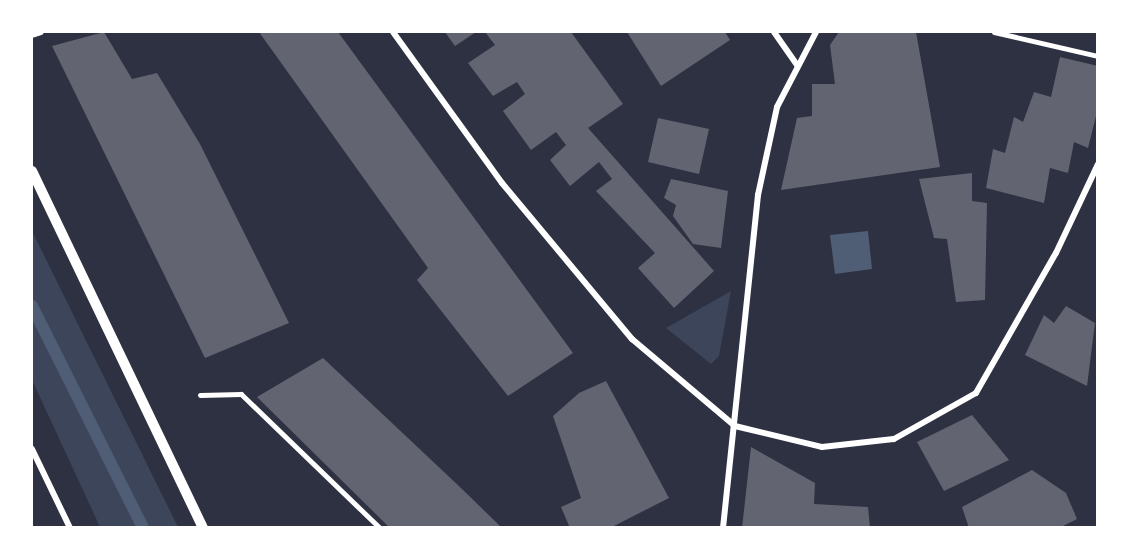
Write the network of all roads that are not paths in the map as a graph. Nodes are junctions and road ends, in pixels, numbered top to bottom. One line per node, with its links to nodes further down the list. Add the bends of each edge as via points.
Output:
1 (41, 32): 6 (street)
2 (393, 32): 12 (street, via 502,183 632,339)
3 (774, 32): 8 (street)
4 (816, 32): 8 (street)
5 (994, 32): 7 (street)
6 (32, 35)
7 (1098, 56)
8 (797, 65): 12 (street, via 777,107 758,195)
9 (1098, 164): 12 (street, via 1056,253 976,393 894,439 822,447)
10 (32, 171): 15 (street)
11 (200, 395): 16 (street, via 241,393)
12 (735, 426): 17 (street)
13 (32, 449): 14 (street)
14 (70, 528)
15 (203, 528)
16 (380, 528)
17 (723, 528)

